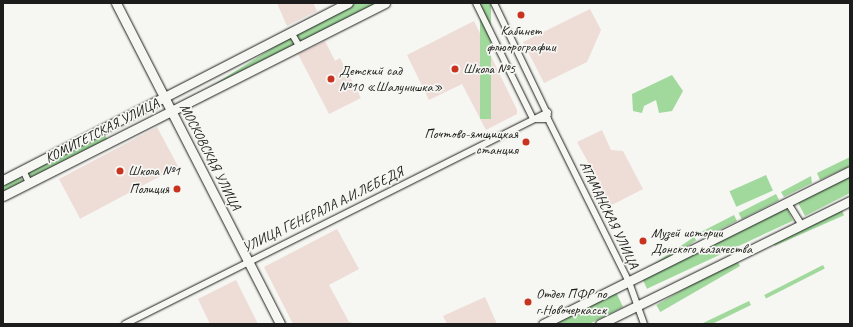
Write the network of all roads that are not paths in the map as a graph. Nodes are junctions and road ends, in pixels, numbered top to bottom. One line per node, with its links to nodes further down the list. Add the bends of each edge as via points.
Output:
1 (111, 3): 9 (main road, МОСКОВСКАЯ УЛИЦА)
2 (116, 3): 9 (main road, МОСКОВСКАЯ УЛИЦА)
3 (348, 3): 7 (main road, КОМИТЕТСКАЯ УЛИЦА)
4 (385, 3): 8 (main road, КОМИТЕТСКАЯ УЛИЦА)
5 (476, 3): 12 (street)
6 (494, 3): 11 (street, АТАМАНСКАЯ УЛИЦА)
7 (291, 32): 8 (street); 9 (main road, КОМИТЕТСКАЯ УЛИЦА)
8 (299, 46): 10 (main road, КОМИТЕТСКАЯ УЛИЦА)
9 (162, 98): 10 (main road, МОСКОВСКАЯ УЛИЦА); 13 (main road, КОМИТЕТСКАЯ УЛИЦА)
10 (169, 113): 16 (main road, КОМИТЕТСКАЯ УЛИЦА); 21 (main road, МОСКОВСКАЯ УЛИЦА)
11 (548, 115): 12 (street); 22 (street, АТАМАНСКАЯ УЛИЦА)
12 (534, 119): 21 (street, УЛИЦА ГЕНЕРАЛА А.И.ЛЕБЕДЯ)
13 (23, 170): 15 (main road, КОМИТЕТСКАЯ УЛИЦА); 16 (street)
14 (850, 171): 19 (main road)
15 (3, 180)
16 (29, 183): 17 (main road, КОМИТЕТСКАЯ УЛИЦА)
17 (3, 196)
18 (850, 201): 20 (main road)
19 (788, 203): 20 (street); 22 (main road)
20 (802, 225): 23 (main road)
21 (246, 262): 24 (street, УЛИЦА ГЕНЕРАЛА А.И.ЛЕБЕДЯ); 25 (main road, МОСКОВСКАЯ УЛИЦА); 26 (main road, МОСКОВСКАЯ УЛИЦА)
22 (629, 282): 23 (street, АТАМАНСКАЯ УЛИЦА); 27 (main road)
23 (636, 306): 28 (main road); 29 (street, АТАМАНСКАЯ УЛИЦА)
24 (124, 324)
25 (274, 324)
26 (280, 324)
27 (543, 324)
28 (600, 324)
29 (644, 324)

